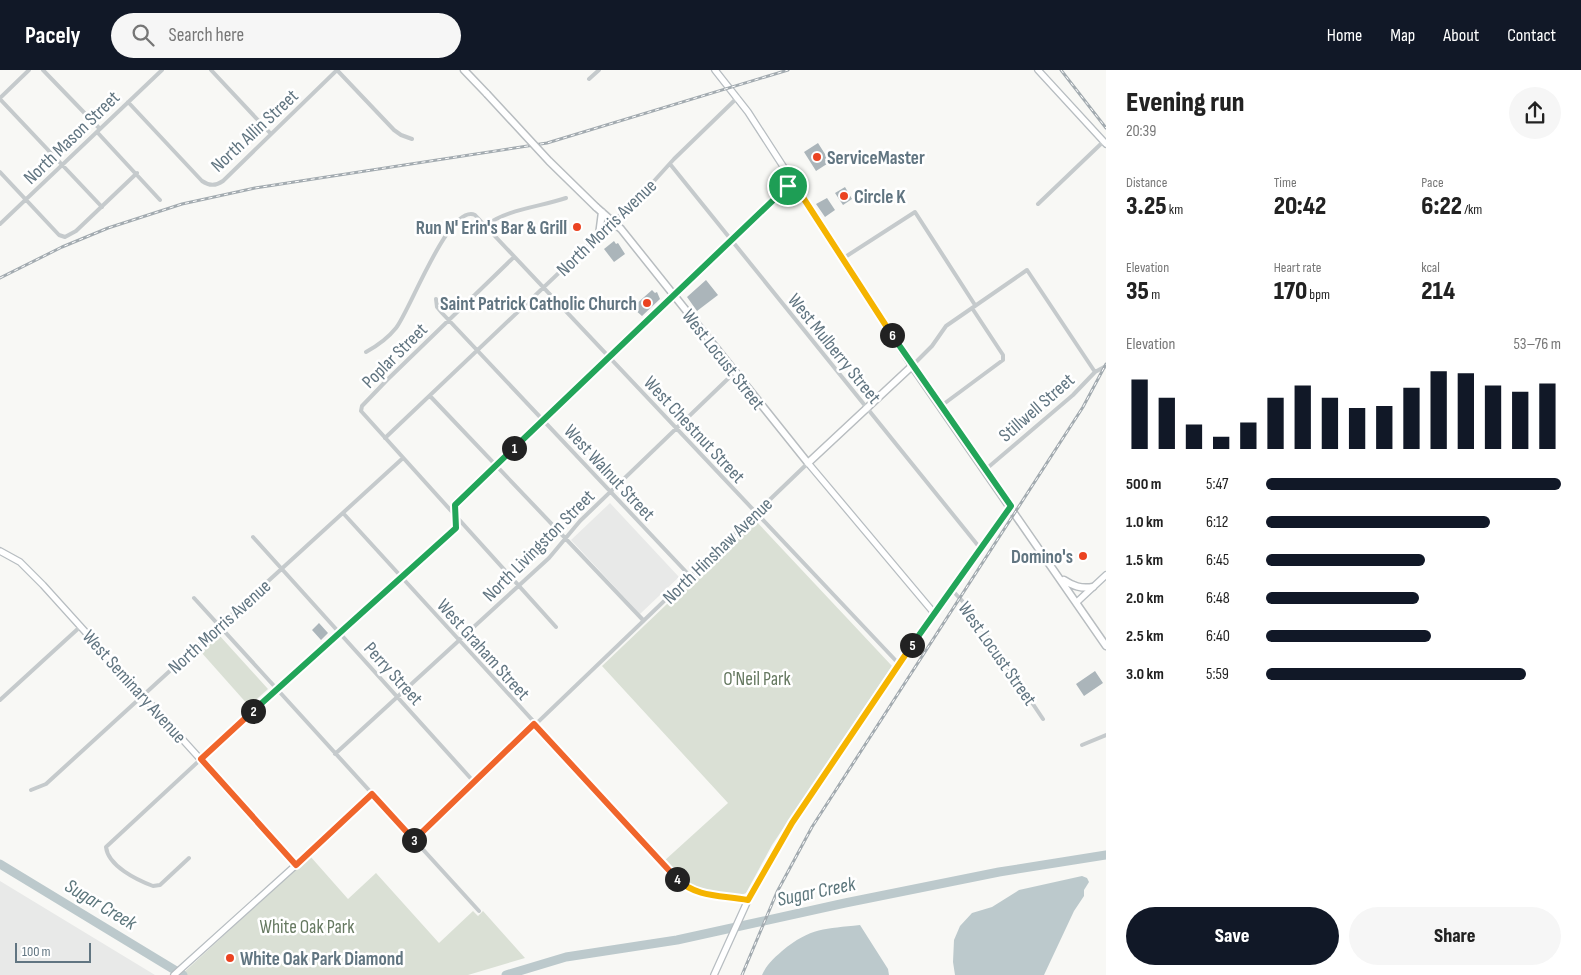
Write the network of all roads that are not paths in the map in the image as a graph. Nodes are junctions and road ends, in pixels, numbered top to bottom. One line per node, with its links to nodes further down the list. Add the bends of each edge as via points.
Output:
1 (29, 70): 14 (street)
2 (43, 70): 16 (street)
3 (162, 70): 15 (street, North Mason Street)
4 (211, 70): 17 (street)
5 (337, 70): 17 (street, North Allin Street); 18 (street, via 394,130)
6 (464, 70): 30 (main road, West Locust Street, bridge)
7 (590, 70): 11 (street)
8 (599, 70): 11 (street)
9 (1038, 70): 19 (street)
10 (719, 71): 13 (street)
11 (594, 74): 12 (street)
12 (589, 79)
13 (738, 97): 20 (street, North Morris Avenue); 24 (street)
14 (0, 98): 21 (street)
15 (128, 102): 16 (street, North Mason Street); 17 (street, North Allin Street, via 202,181 210,185 223,180)
16 (98, 130): 21 (street, North Mason Street); 23 (street)
17 (271, 134)
18 (412, 139)
19 (1105, 142): 28 (street)
20 (670, 164): 31 (street, North Morris Avenue); 35 (street, West Mulberry Street)
21 (62, 166): 26 (street, North Mason Street); 29 (street)
22 (0, 172): 26 (street)
23 (137, 173): 27 (street); 29 (street)
24 (793, 182): 35 (street); 37 (street)
25 (566, 198): 33 (street, via 518,211)
26 (26, 200): 29 (street, via 59,235 65,237); 32 (street, North Mason Street)
27 (160, 200)
28 (1038, 204)
29 (102, 207)
30 (602, 212): 31 (main road, West Locust Street); 34 (main road)
31 (613, 222): 34 (street, North Morris Avenue); 39 (main road, West Locust Street)
32 (0, 224)
33 (485, 226): 36 (street, West Chestnut Street); 44 (street, West Chestnut Street, via 470,213 460,217 448,232 397,328)
34 (599, 235): 38 (street, North Morris Avenue)
35 (731, 241): 39 (street); 52 (street, West Mulberry Street)
36 (514, 257): 38 (street, West Chestnut Street); 42 (street, Poplar Street)
37 (842, 259): 41 (street, via 915,212); 46 (street)
38 (543, 288): 43 (street, North Morris Avenue); 45 (street, West Chestnut Street)
39 (674, 296): 45 (street); 48 (main road, West Locust Street)
40 (436, 299): 42 (street, West Walnut Street, via 438,309)
41 (974, 307): 46 (street, North Hinshaw Avenue, via 943,329 933,345); 49 (street, North Hinshaw Avenue, via 1027,270); 51 (street, via 1004,359)
42 (448, 321): 43 (street, West Walnut Street); 55 (street, Poplar Street, via 361,407 361,412)
43 (477, 351): 50 (street, North Morris Avenue); 53 (street, West Walnut Street)
44 (366, 352)
45 (609, 358): 53 (street); 54 (street, West Chestnut Street)
46 (912, 366): 51 (main road); 52 (main road, North Hinshaw Avenue)
47 (1106, 366): 49 (street, Stillwell Street)
48 (735, 372): 54 (street, North Livingston Street); 57 (main road, West Locust Street)
49 (1095, 372): 59 (street, Stillwell Street, via 1073,395)
50 (430, 396): 55 (street, North Morris Avenue); 58 (street)
51 (941, 406): 59 (main road)
52 (867, 409): 57 (main road, North Hinshaw Avenue); 67 (street, West Mulberry Street)
53 (543, 421): 58 (street); 60 (street, West Walnut Street)
54 (676, 429): 60 (street, North Livingston Street); 63 (street, West Chestnut Street)
55 (385, 438): 56 (street)
56 (403, 458): 62 (street, North Morris Avenue); 64 (street)
57 (808, 463): 63 (street, North Hinshaw Avenue); 79 (street, West Locust Street)
58 (496, 465): 64 (street, via 455,505); 66 (street)
59 (985, 470): 61 (main road)
60 (610, 492): 66 (street, North Livingston Street); 71 (street, West Walnut Street)
61 (1011, 506): 67 (street); 73 (main road)
62 (343, 513): 69 (street, North Morris Avenue); 72 (street, West Graham Street)
63 (756, 513): 71 (street, North Hinshaw Avenue); 87 (street, West Chestnut Street)
64 (455, 516): 72 (street, via 456,528); 74 (street)
65 (253, 537): 69 (street, Perry Street)
66 (565, 538): 74 (street, North Livingston Street, via 549,558); 80 (street)
67 (980, 548): 76 (street)
68 (0, 551): 82 (street, West Seminary Avenue, via 20,562)
69 (281, 569): 81 (street, North Morris Avenue); 84 (street, Perry Street)
70 (1106, 575): 75 (street)
71 (690, 576): 80 (street, North Hinshaw Avenue)
72 (401, 577): 84 (street); 85 (street, West Graham Street)
73 (1060, 578): 75 (main road, via 1084,589); 78 (main road)
74 (519, 585): 83 (street); 85 (street, North Livingston Street)
75 (1093, 587): 78 (street)
76 (951, 589): 79 (street); 92 (street, West Locust Street, via 967,606)
77 (194, 598): 81 (street)
78 (1077, 602): 86 (main road)
79 (934, 613): 87 (street)
80 (643, 620): 93 (street, North Hinshaw Avenue)
81 (220, 625): 88 (street); 89 (street, North Morris Avenue)
82 (81, 626): 89 (street, West Seminary Avenue); 91 (street)
83 (556, 627)
84 (339, 633): 88 (street); 90 (street, Perry Street)
85 (458, 641): 90 (street, North Livingston Street); 93 (street, West Graham Street)
86 (1106, 646)
87 (899, 664): 104 (street, via 792,823)
88 (277, 689): 96 (street); 97 (street)
89 (144, 695): 97 (street, West Seminary Avenue); 99 (street, North Morris Avenue, via 46,784)
90 (396, 697): 96 (street, North Livingston Street); 98 (street, Perry Street)
91 (0, 700)
92 (1043, 719)
93 (534, 724): 98 (street, North Hinshaw Avenue); 104 (street, West Graham Street, via 684,885 709,895)
94 (1106, 735): 95 (street)
95 (1082, 745)
96 (335, 754): 100 (street)
97 (201, 759): 102 (street, via 108,844 106,850 125,871 156,886); 103 (street, West Seminary Avenue)
98 (474, 782): 101 (street, North Hinshaw Avenue)
99 (32, 790)
100 (372, 794): 101 (street); 103 (street)
101 (414, 841): 105 (street)
102 (189, 858)
103 (296, 865): 106 (street)
104 (748, 900): 107 (street)
105 (479, 911)
106 (174, 975)
107 (714, 975)

